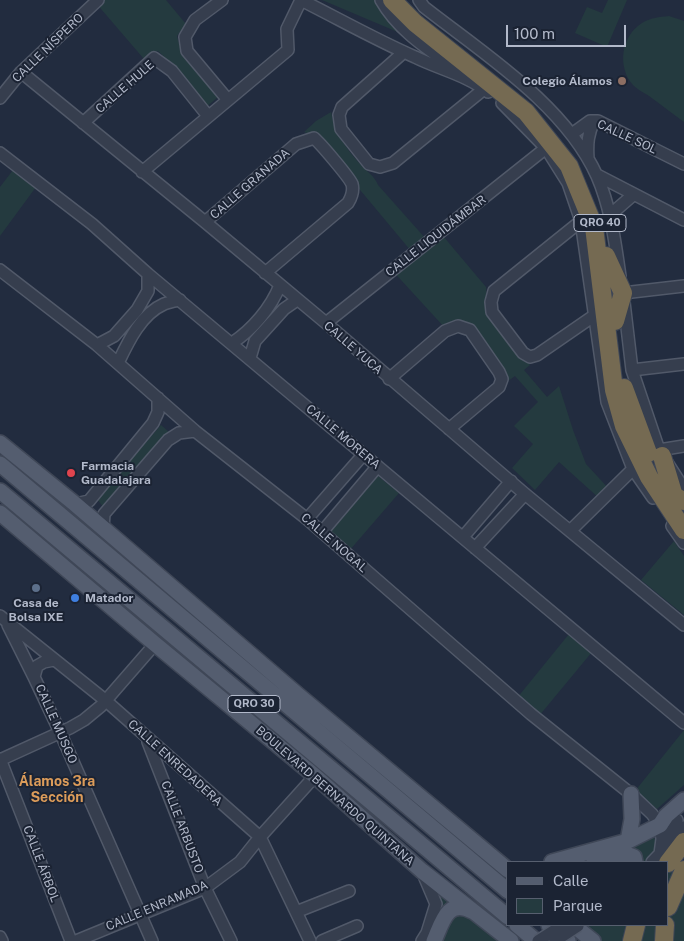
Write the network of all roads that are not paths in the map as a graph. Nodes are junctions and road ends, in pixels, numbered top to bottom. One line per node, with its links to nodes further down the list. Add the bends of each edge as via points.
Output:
1 (98, 0): 9 (street, CALLE NÍSPERO)
2 (222, 0): 13 (street, via 195,20 185,37 187,51)
3 (301, 0): 8 (street); 13 (street, via 287,29 288,50)
4 (381, 0): 10 (street, via 408,34)
5 (392, 0): 71 (highway, QRO 40, via 415,23 526,112 569,166 594,227 614,390 624,426 649,477)
6 (405, 0): 29 (highway, QRO 40, via 540,112 583,170 603,232)
7 (419, 0): 17 (street, via 534,92)
8 (404, 52): 10 (street); 11 (street, via 342,107 341,129 369,164 380,167 394,163)
9 (22, 72): 12 (street, CALLE NÍSPERO); 16 (street, CALLE YUCA)
10 (471, 80): 11 (street)
11 (484, 89): 18 (street, via 509,108)
12 (0, 98)
13 (228, 100): 14 (street)
14 (208, 116): 16 (street, CALLE HULE, via 172,71 154,58); 22 (street)
15 (594, 121): 17 (street, CALLE SOL); 20 (street, via 588,133); 21 (street, CALLE SOL)
16 (83, 123): 22 (street, CALLE YUCA)
17 (572, 134): 20 (street)
18 (546, 148): 27 (street, via 568,184); 40 (street, CALLE LIQUIDÁMBAR)
19 (0, 153): 32 (street, CALLE MORERA, via 92,224)
20 (588, 161): 23 (street)
21 (684, 164)
22 (142, 172): 28 (street, CALLE YUCA)
23 (597, 175): 24 (street); 25 (street)
24 (633, 195): 25 (street); 26 (street)
25 (610, 215): 35 (street)
26 (684, 220)
27 (582, 221): 38 (street); 38 (street, via 494,291 492,312 523,353 530,357 538,355)
28 (206, 222): 31 (street, CALLE YUCA); 31 (street, CALLE GRANADA, via 296,144 314,138 352,184 352,194 348,203)
29 (606, 256): 35 (highway); 39 (highway, QRO 40)
30 (0, 270): 42 (street, CALLE NOGAL)
31 (265, 273): 33 (street, CALLE YUCA)
32 (148, 274): 36 (street, CALLE MORERA); 42 (street, via 148,291 136,310 114,336)
33 (280, 285): 37 (street, CALLE YUCA); 41 (street, via 274,299 245,334)
34 (684, 286): 35 (street)
35 (623, 293): 39 (highway); 46 (street)
36 (180, 300): 41 (street, CALLE MORERA); 44 (street, via 163,304 148,316 129,339)
37 (297, 300): 40 (street, CALLE YUCA); 43 (street, via 284,309 255,341)
38 (595, 316): 57 (street, via 607,402)
39 (615, 321): 63 (highway, QRO 40, via 625,391 652,461)
40 (326, 323): 47 (street, CALLE YUCA)
41 (232, 343): 43 (street, CALLE MORERA)
42 (97, 345): 44 (street, CALLE NOGAL)
43 (250, 358): 54 (street, CALLE MORERA)
44 (118, 363): 48 (street, CALLE NOGAL)
45 (684, 364): 46 (street)
46 (632, 370): 53 (street)
47 (389, 379): 49 (street, CALLE YUCA); 49 (street, via 445,331 458,326 470,330 502,379 499,387)
48 (158, 398): 50 (street, CALLE NOGAL); 58 (street, via 158,412 153,423)
49 (449, 429): 59 (street, CALLE YUCA)
50 (195, 431): 60 (street, via 179,433 168,440); 67 (street, CALLE NOGAL)
51 (0, 442): 64 (main road)
52 (684, 446): 53 (street)
53 (661, 453): 63 (highway)
54 (363, 455): 56 (street, CALLE MORERA); 67 (street)
55 (0, 464): 80 (main road, QRO 30)
56 (377, 467): 70 (street); 72 (street, CALLE MORERA)
57 (633, 469): 69 (street); 71 (street)
58 (113, 472): 60 (street); 64 (street, via 89,501)
59 (510, 481): 62 (street, CALLE YUCA); 72 (street)
60 (130, 484): 68 (street, via 104,514)
61 (0, 491): 78 (main road, BOULEVARD BERNARDO QUINTANA / QRO 30)
62 (525, 494): 69 (street, CALLE YUCA); 73 (street)
63 (680, 495): 65 (highway, QRO 40)
64 (75, 504): 68 (main road)
65 (684, 510)
66 (0, 514): 77 (main road, BOULEVARD BERNARDO QUINTANA)
67 (307, 519): 70 (street, CALLE NOGAL)
68 (104, 529): 74 (main road)
69 (570, 531): 76 (street, CALLE YUCA)
70 (322, 532): 88 (street, CALLE NOGAL, via 531,714)
71 (683, 534)
72 (463, 537): 73 (street, CALLE MORERA)
73 (475, 548): 83 (street, CALLE MORERA)
74 (188, 600): 80 (main road); 96 (main road)
75 (2, 618): 79 (street, CALLE ENREDADERA); 81 (street, CALLE MUSGO)
76 (684, 624)
77 (155, 644): 82 (street); 87 (main road, BOULEVARD BERNARDO QUINTANA)
78 (190, 650): 87 (main road); 111 (main road, BOULEVARD BERNARDO QUINTANA / QRO 30)
79 (54, 660): 81 (street, via 37,666); 82 (street, CALLE ENREDADERA)
80 (239, 666): 105 (main road, QRO 30)
81 (34, 677): 84 (street, CALLE MUSGO)
82 (105, 700): 84 (street, via 84,720); 85 (street, CALLE ENREDADERA)
83 (684, 723)
84 (60, 732): 86 (street); 110 (street, CALLE MUSGO)
85 (148, 740): 92 (street, CALLE ENREDADERA); 104 (street, CALLE ARBUSTO)
86 (0, 760): 121 (street, CALLE ÁRBOL)
87 (315, 776): 92 (street, CALLE ENRAMADA); 103 (main road, BOULEVARD BERNARDO QUINTANA)
88 (630, 794): 91 (street, CALLE NOGAL); 93 (main road, via 632,819)
89 (684, 800): 91 (main road)
90 (682, 820): 91 (street); 100 (street)
91 (660, 825): 93 (main road); 100 (street)
92 (260, 837): 104 (street, CALLE ENRAMADA, via 240,862); 108 (street, CALLE ENREDADERA)
93 (628, 841): 97 (main road)
94 (684, 842): 100 (highway)
95 (684, 850): 100 (street)
96 (492, 856): 101 (main road); 102 (main road)
97 (556, 861)
98 (597, 861): 99 (main road, via 625,853)
99 (636, 861)
100 (672, 862): 107 (highway)
101 (507, 864)
102 (507, 869)
103 (422, 871): 109 (main road, BOULEVARD BERNARDO QUINTANA); 127 (street, via 436,904)
104 (205, 888): 110 (street, CALLE ENRAMADA); 124 (street, CALLE ARBUSTO)
105 (507, 890)
106 (349, 891): 108 (street)
107 (669, 895)
108 (296, 912): 125 (street, CALLE ENREDADERA)
109 (473, 912): 128 (main road, via 464,906 447,912); 129 (main road, BOULEVARD BERNARDO QUINTANA)
110 (141, 914): 122 (street, CALLE ENRAMADA); 123 (street, CALLE MUSGO)
111 (507, 916)
112 (358, 926): 126 (street)
113 (518, 926): 130 (main road)
114 (550, 926): 132 (main road)
115 (561, 926): 130 (street, bridge)
116 (636, 926): 134 (highway)
117 (665, 926): 135 (highway)
118 (583, 931): 131 (street, bridge); 133 (main road)
119 (0, 937): 120 (street)
120 (2, 941)
121 (71, 941)
122 (76, 941)
123 (152, 941)
124 (231, 941)
125 (310, 941)
126 (322, 941)
127 (422, 941)
128 (434, 941)
129 (511, 941)
130 (537, 941)
131 (555, 941)
132 (568, 941)
133 (599, 941)
134 (632, 941)
135 (664, 941)

